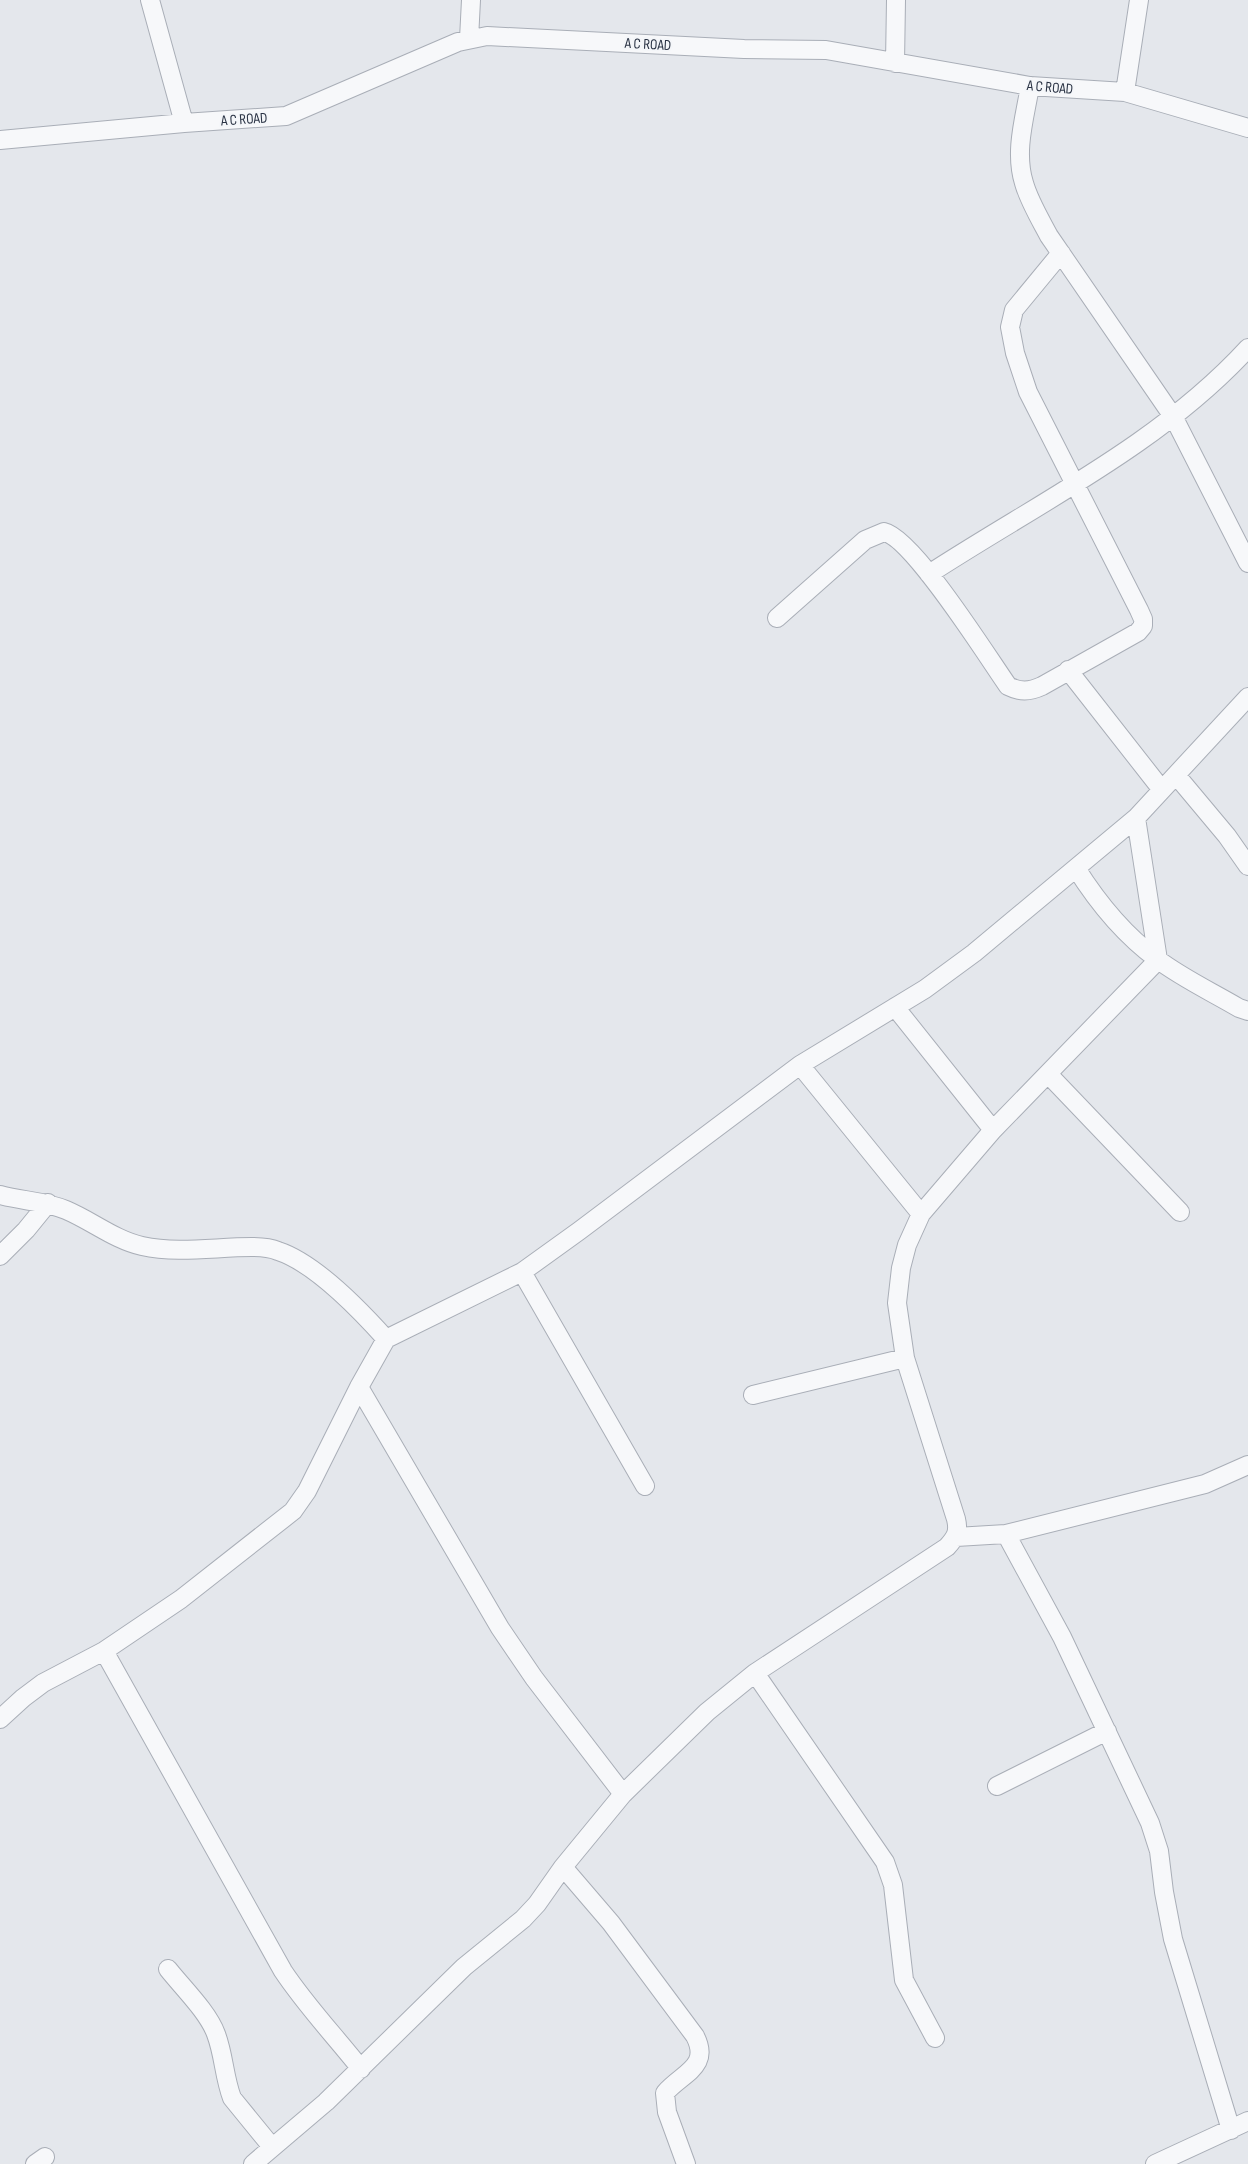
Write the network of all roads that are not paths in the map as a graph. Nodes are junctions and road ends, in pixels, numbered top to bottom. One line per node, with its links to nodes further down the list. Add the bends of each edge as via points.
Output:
1 (150, 0): 9 (street)
2 (471, 0): 5 (street)
3 (896, 0): 6 (street)
4 (1139, 0): 8 (street)
5 (469, 39): 6 (street, A C ROAD, via 487,36 826,50); 9 (street, A C ROAD, via 286,116)
6 (895, 63): 7 (street, A C ROAD)
7 (1030, 86): 8 (street, A C ROAD); 12 (street, via 1019,148 1021,172 1034,206)
8 (1125, 92): 10 (street, A C ROAD)
9 (184, 123): 11 (street, A C ROAD)
10 (1248, 128)
11 (0, 140)
12 (1061, 253): 14 (street); 15 (street, via 1014,310 1010,327 1028,392)
13 (1248, 348): 14 (street)
14 (1174, 418): 15 (street); 16 (street)
15 (1075, 483): 17 (street); 19 (street, via 1143,619 1143,626 1138,632)
16 (1248, 563)
17 (929, 574): 18 (street, via 907,546 884,532 865,540); 19 (street, via 1008,686 1019,692 1033,690)
18 (777, 618)
19 (1068, 670): 22 (street)
20 (1248, 697): 21 (street)
21 (1176, 775): 22 (street); 24 (street)
22 (1162, 790): 23 (street)
23 (1136, 818): 25 (street); 26 (street)
24 (1248, 866)
25 (1076, 868): 26 (street, via 1110,916 1130,938); 27 (street, via 974,953)
26 (1158, 960): 28 (street); 30 (street)
27 (895, 1007): 29 (street); 31 (street)
28 (1248, 1011)
29 (800, 1065): 35 (street); 37 (street)
30 (1048, 1074): 31 (street); 34 (street)
31 (993, 1130): 35 (street)
32 (0, 1194): 33 (street)
33 (48, 1203): 36 (street); 38 (street, via 141,1246 179,1251 253,1247 277,1250 325,1280 369,1319)
34 (1180, 1212)
35 (922, 1214): 39 (street, via 906,1245 900,1268 897,1302)
36 (0, 1256)
37 (522, 1272): 38 (street); 43 (street)
38 (386, 1339): 40 (street)
39 (905, 1358): 41 (street); 45 (street, via 956,1519)
40 (358, 1387): 46 (street, via 307,1491 293,1511 181,1599); 51 (street, via 500,1628)
41 (753, 1395)
42 (1248, 1465): 44 (street, via 1206,1484)
43 (645, 1486)
44 (1006, 1534): 45 (street); 49 (street, via 1062,1636)
45 (956, 1537): 47 (street, via 947,1547)
46 (104, 1651): 48 (street, via 43,1683); 55 (street, via 283,1971 307,2006)
47 (755, 1674): 51 (street, via 707,1712); 54 (street, via 885,1862 893,1885 904,1980)
48 (0, 1719)
49 (1107, 1731): 50 (street); 57 (street, via 1155,1837 1173,1939)
50 (998, 1786)
51 (623, 1794): 52 (street)
52 (563, 1867): 55 (street, via 523,1919 464,1967); 60 (street, via 610,1923 700,2045 699,2061 665,2093 667,2112)
53 (168, 1969): 58 (street, via 210,2022 219,2042 232,2098)
54 (935, 2038)
55 (362, 2069): 58 (street)
56 (1248, 2122): 57 (street)
57 (1231, 2130): 61 (street)
58 (272, 2148): 59 (street)
59 (253, 2164)
60 (686, 2164)
61 (1155, 2164)

